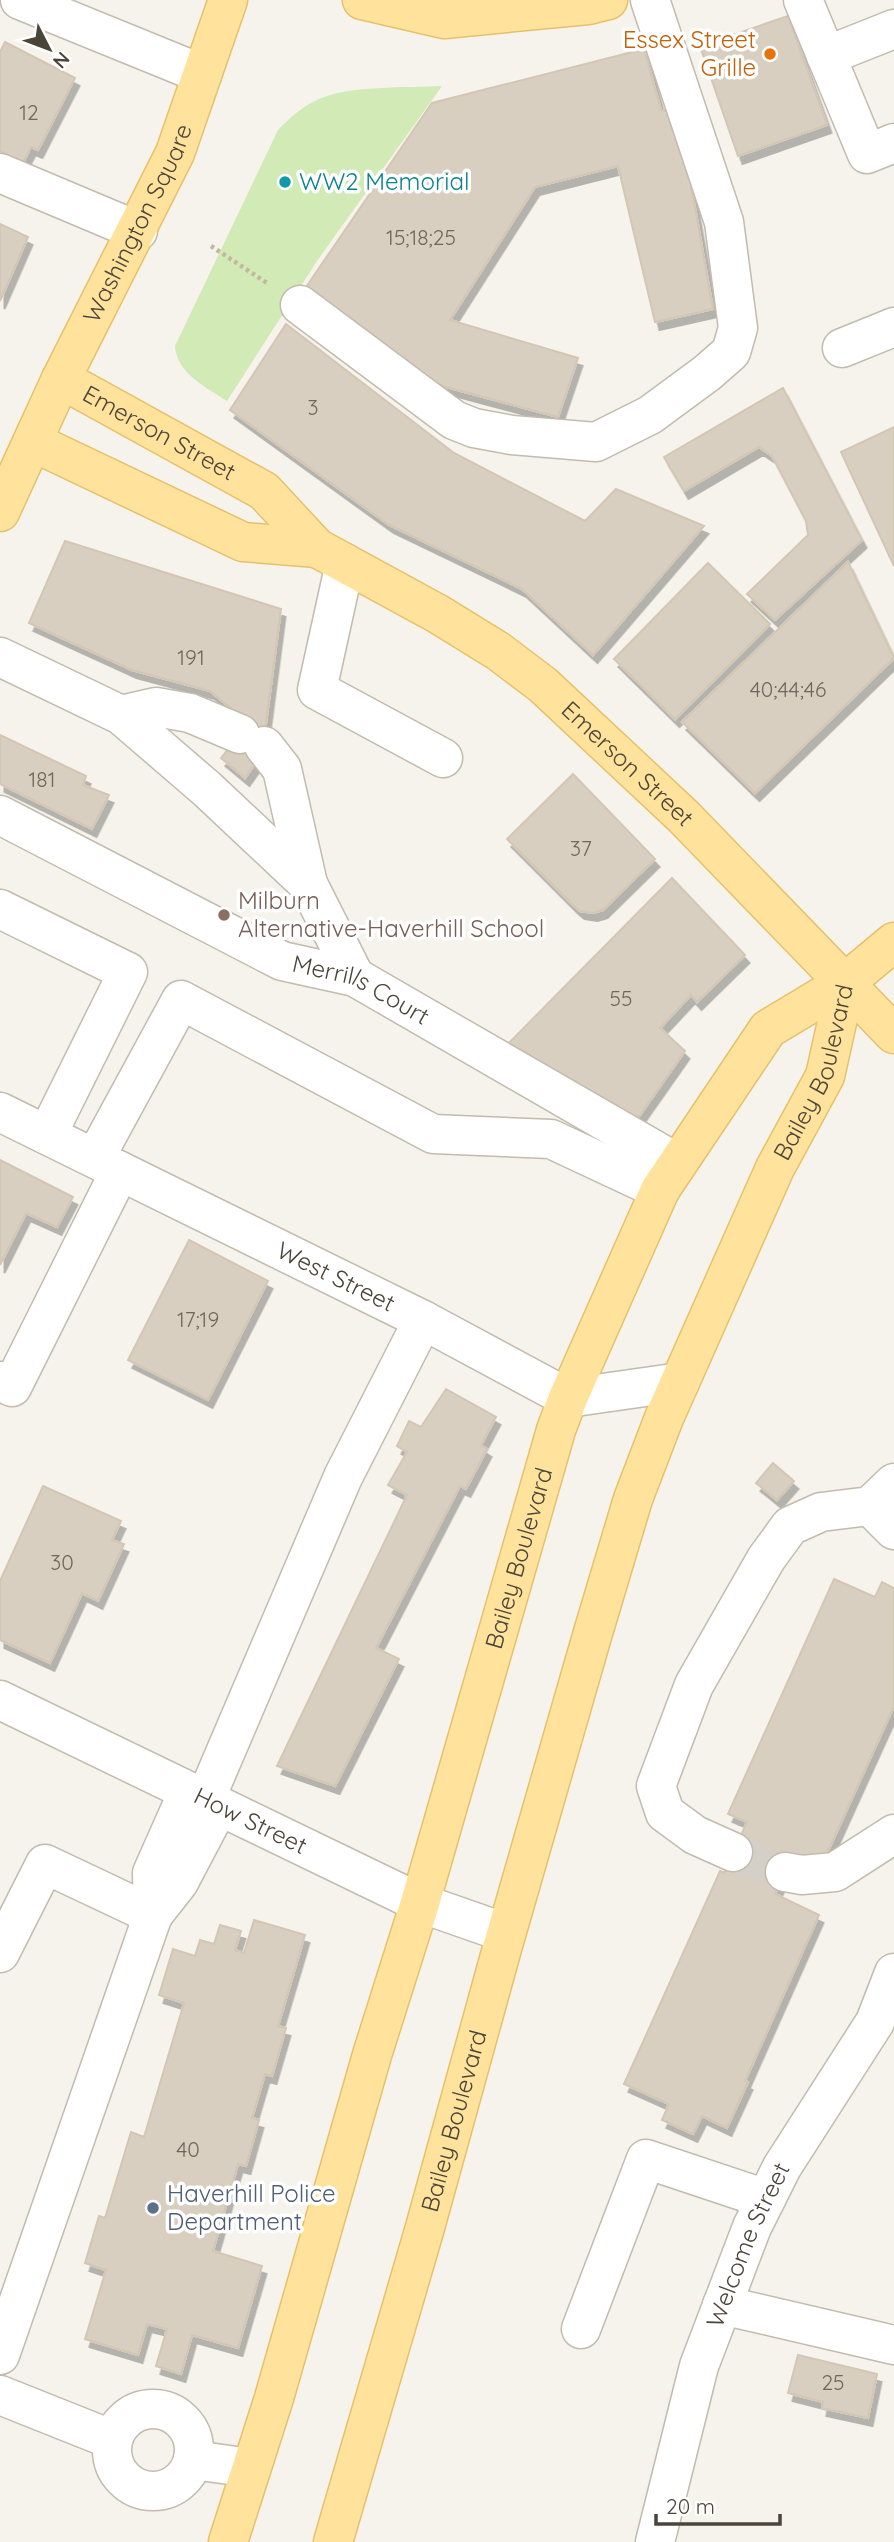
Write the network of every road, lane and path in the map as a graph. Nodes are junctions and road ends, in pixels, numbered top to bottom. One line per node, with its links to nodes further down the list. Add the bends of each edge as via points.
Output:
1 (20, 0): 9 (street)
2 (228, 0): 9 (main road, Washington Square)
3 (362, 0): 4 (main road, via 444,19)
4 (608, 0)
5 (650, 0): 14 (street, via 724,222 738,328 731,352 707,373 650,415 596,442 512,435 454,420)
6 (803, 0): 8 (street)
7 (894, 29): 8 (street)
8 (826, 56): 10 (street, via 867,154)
9 (202, 74): 12 (main road, Washington Square, via 175,153)
10 (894, 143)
11 (0, 173): 12 (street)
12 (138, 231): 17 (main road, Washington Square)
13 (211, 246): 14 (path)
14 (300, 305)
15 (894, 327): 16 (street)
16 (842, 348)
17 (61, 379): 18 (main road, Washington Square); 20 (main road, Emerson Street, via 264,491)
18 (33, 442): 19 (main road, Washington Square); 20 (main road, Emerson Street, via 243,541)
19 (0, 512)
20 (331, 555): 23 (street, via 317,690); 29 (main road, Emerson Street, via 458,626 543,685 684,817)
21 (0, 657): 22 (street)
22 (121, 715): 25 (street); 25 (street, via 156,707 190,713 252,740 282,769)
23 (443, 758)
24 (0, 815): 28 (street, Merrills Court, via 282,961)
25 (308, 884): 28 (street)
26 (0, 909): 32 (street, via 128,972)
27 (894, 942): 29 (main road)
28 (355, 977): 34 (street, Merrills Court)
29 (846, 982): 30 (main road, Emerson Street); 34 (main road, Bailey Boulevard, via 768,1029); 37 (main road, Bailey Boulevard, via 825,1076 775,1168)
30 (894, 1034)
31 (0, 1112): 32 (street, West Street)
32 (47, 1135): 33 (street, West Street)
33 (108, 1165): 34 (street, via 181,1000 433,1134 551,1139); 35 (street, West Street); 36 (street, via 12,1387)
34 (668, 1177): 38 (main road, Bailey Boulevard)
35 (423, 1320): 38 (street, West Street); 41 (street, via 343,1477)
36 (0, 1381)
37 (680, 1382): 38 (street); 47 (main road, Bailey Boulevard, via 633,1499)
38 (568, 1398): 45 (main road, Bailey Boulevard)
39 (886, 1506): 43 (street, via 821,1512 790,1526 694,1685 656,1786 665,1813 695,1835)
40 (0, 1700): 41 (street, How Street)
41 (204, 1799): 45 (street, How Street); 46 (street, via 152,1873)
42 (894, 1834): 44 (street, via 835,1872)
43 (733, 1852)
44 (785, 1872)
45 (420, 1903): 47 (street, How Street); 59 (main road, Bailey Boulevard)
46 (153, 1915): 48 (street, via 46,1864); 55 (street)
47 (506, 1933): 61 (main road, Bailey Boulevard)
48 (0, 1953)
49 (894, 1973): 50 (street, Welcome Street)
50 (884, 2025): 51 (street, Welcome Street, via 782,2167)
51 (766, 2199): 52 (street, Welcome Street); 53 (street, via 646,2159)
52 (722, 2305): 54 (street); 62 (street, Welcome Street, via 699,2366)
53 (581, 2329)
54 (894, 2345)
55 (0, 2355)
56 (0, 2395): 57 (street)
57 (113, 2440): 58 (street, via 132,2415 163,2410 188,2429 194,2444); 58 (street, via 118,2472 143,2490 159,2491 174,2485)
58 (193, 2460): 59 (street)
59 (251, 2468): 60 (main road, Bailey Boulevard)
60 (228, 2542)
61 (333, 2542)
62 (655, 2542)

